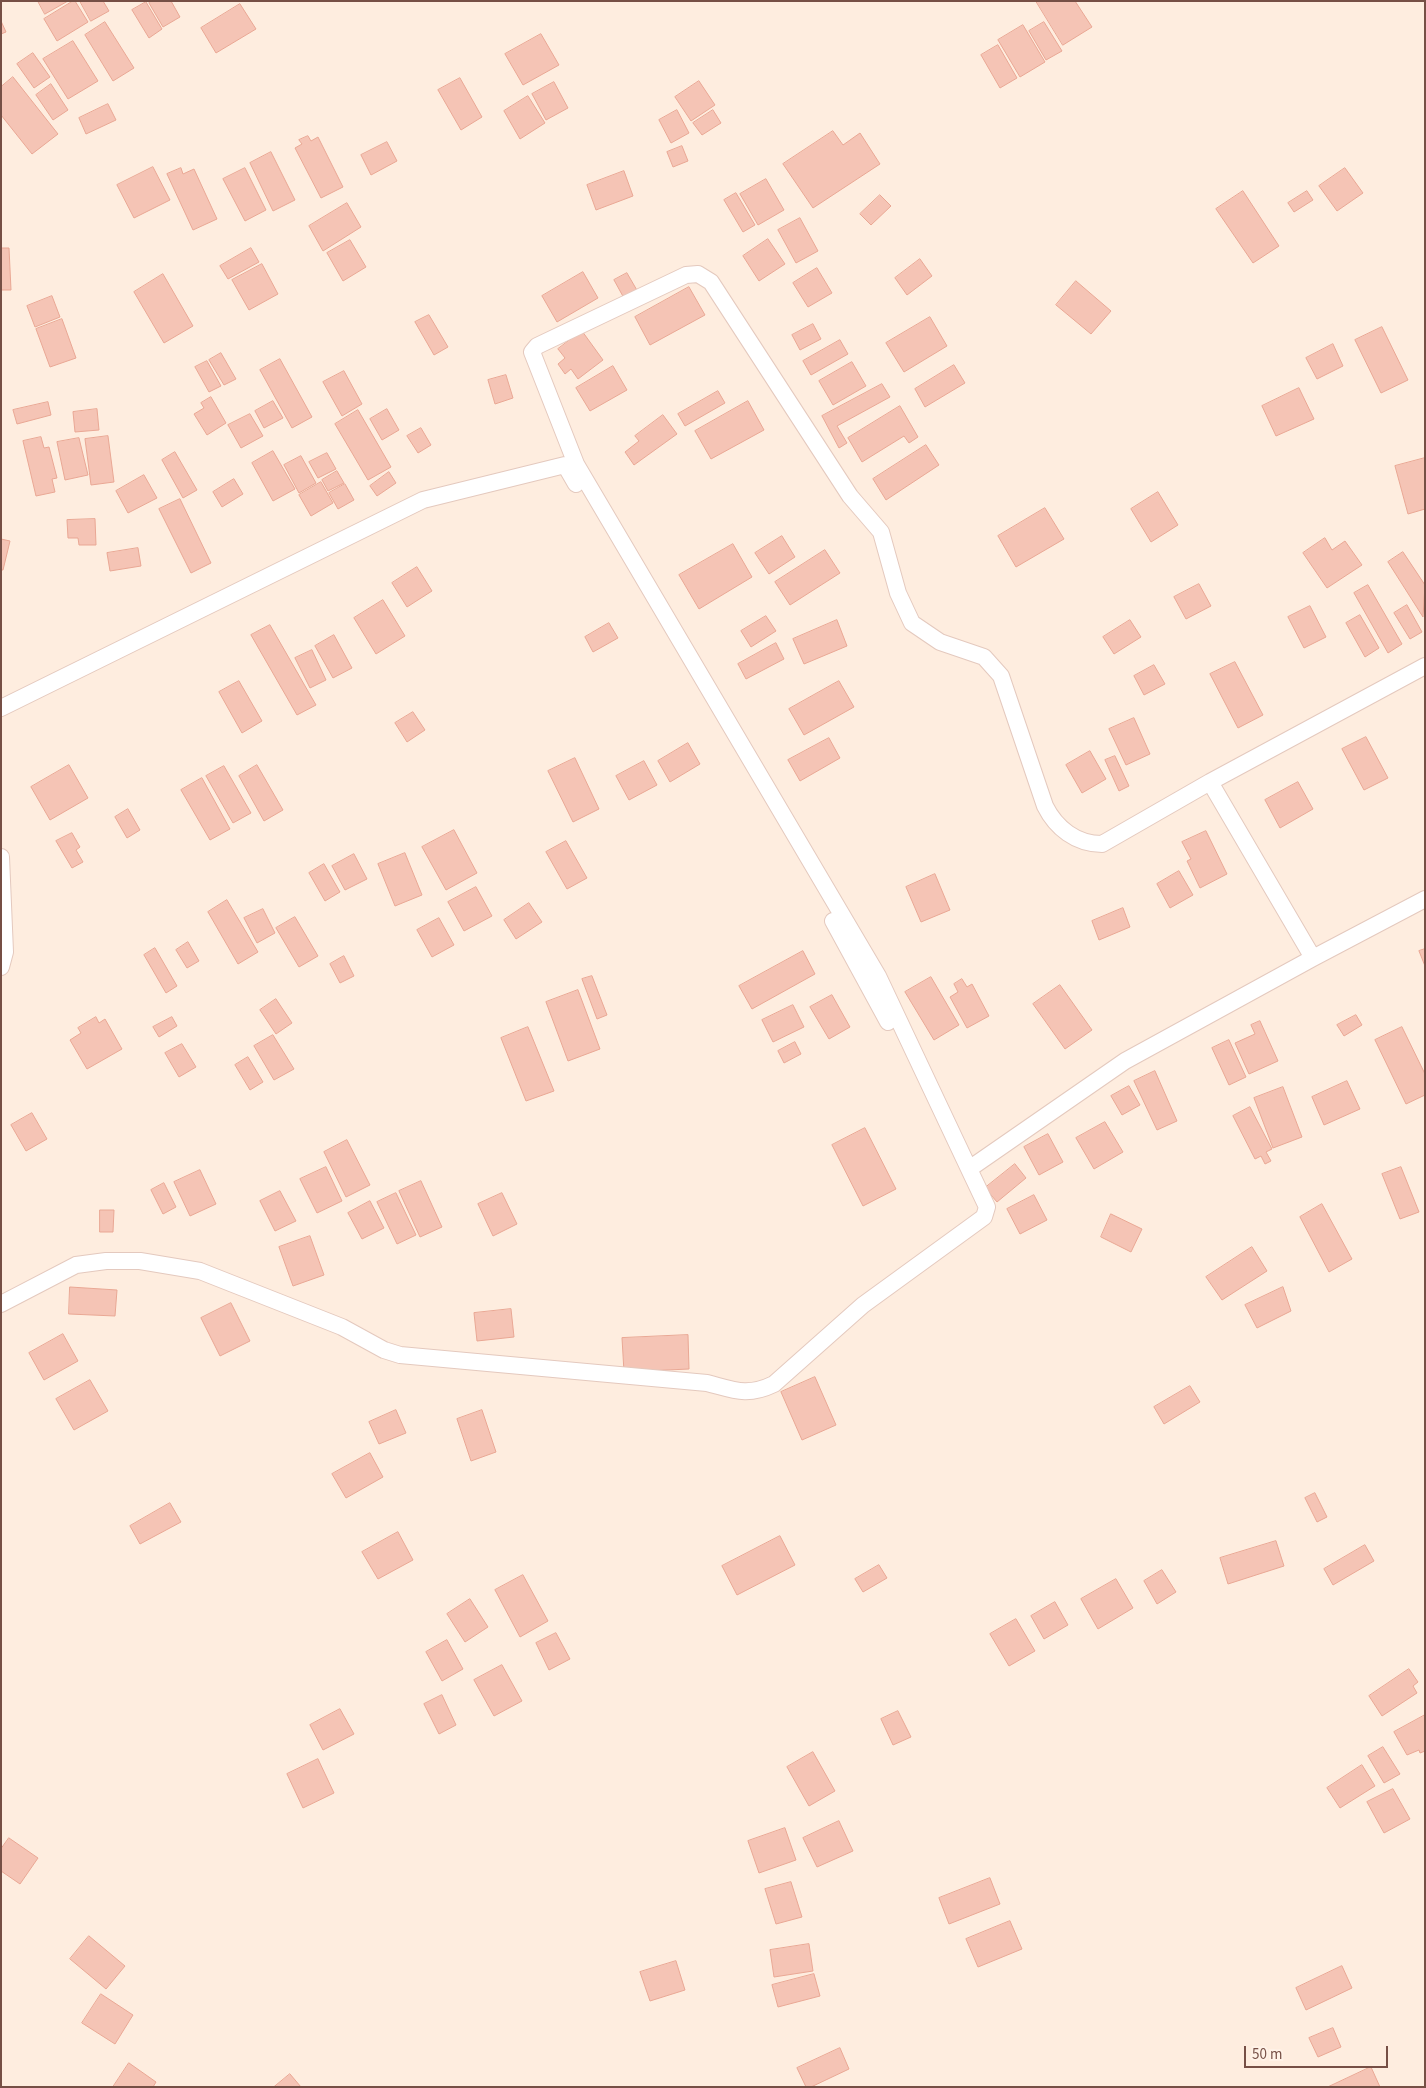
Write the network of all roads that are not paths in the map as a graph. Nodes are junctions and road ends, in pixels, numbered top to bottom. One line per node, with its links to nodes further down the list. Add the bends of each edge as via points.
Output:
1 (1425, 666): 3 (street)
2 (1, 708): 8 (street, via 423,500 565,465 838,930)
3 (1210, 782): 6 (street); 8 (street, via 1102,844 1087,844 1051,819 1001,676 984,657 940,642 912,623 898,593 881,532 850,496 711,282 698,274 686,275 537,346 532,352 576,464 878,976)
4 (1, 857): 7 (street, via 5,952)
5 (1425, 899): 6 (street)
6 (1313, 958): 8 (street, via 1126,1061)
7 (1, 967)
8 (969, 1169): 9 (street, via 987,1207 984,1217 863,1305 774,1384 745,1393 707,1382 400,1355 342,1327 200,1271 140,1261 76,1265)
9 (1, 1304)

